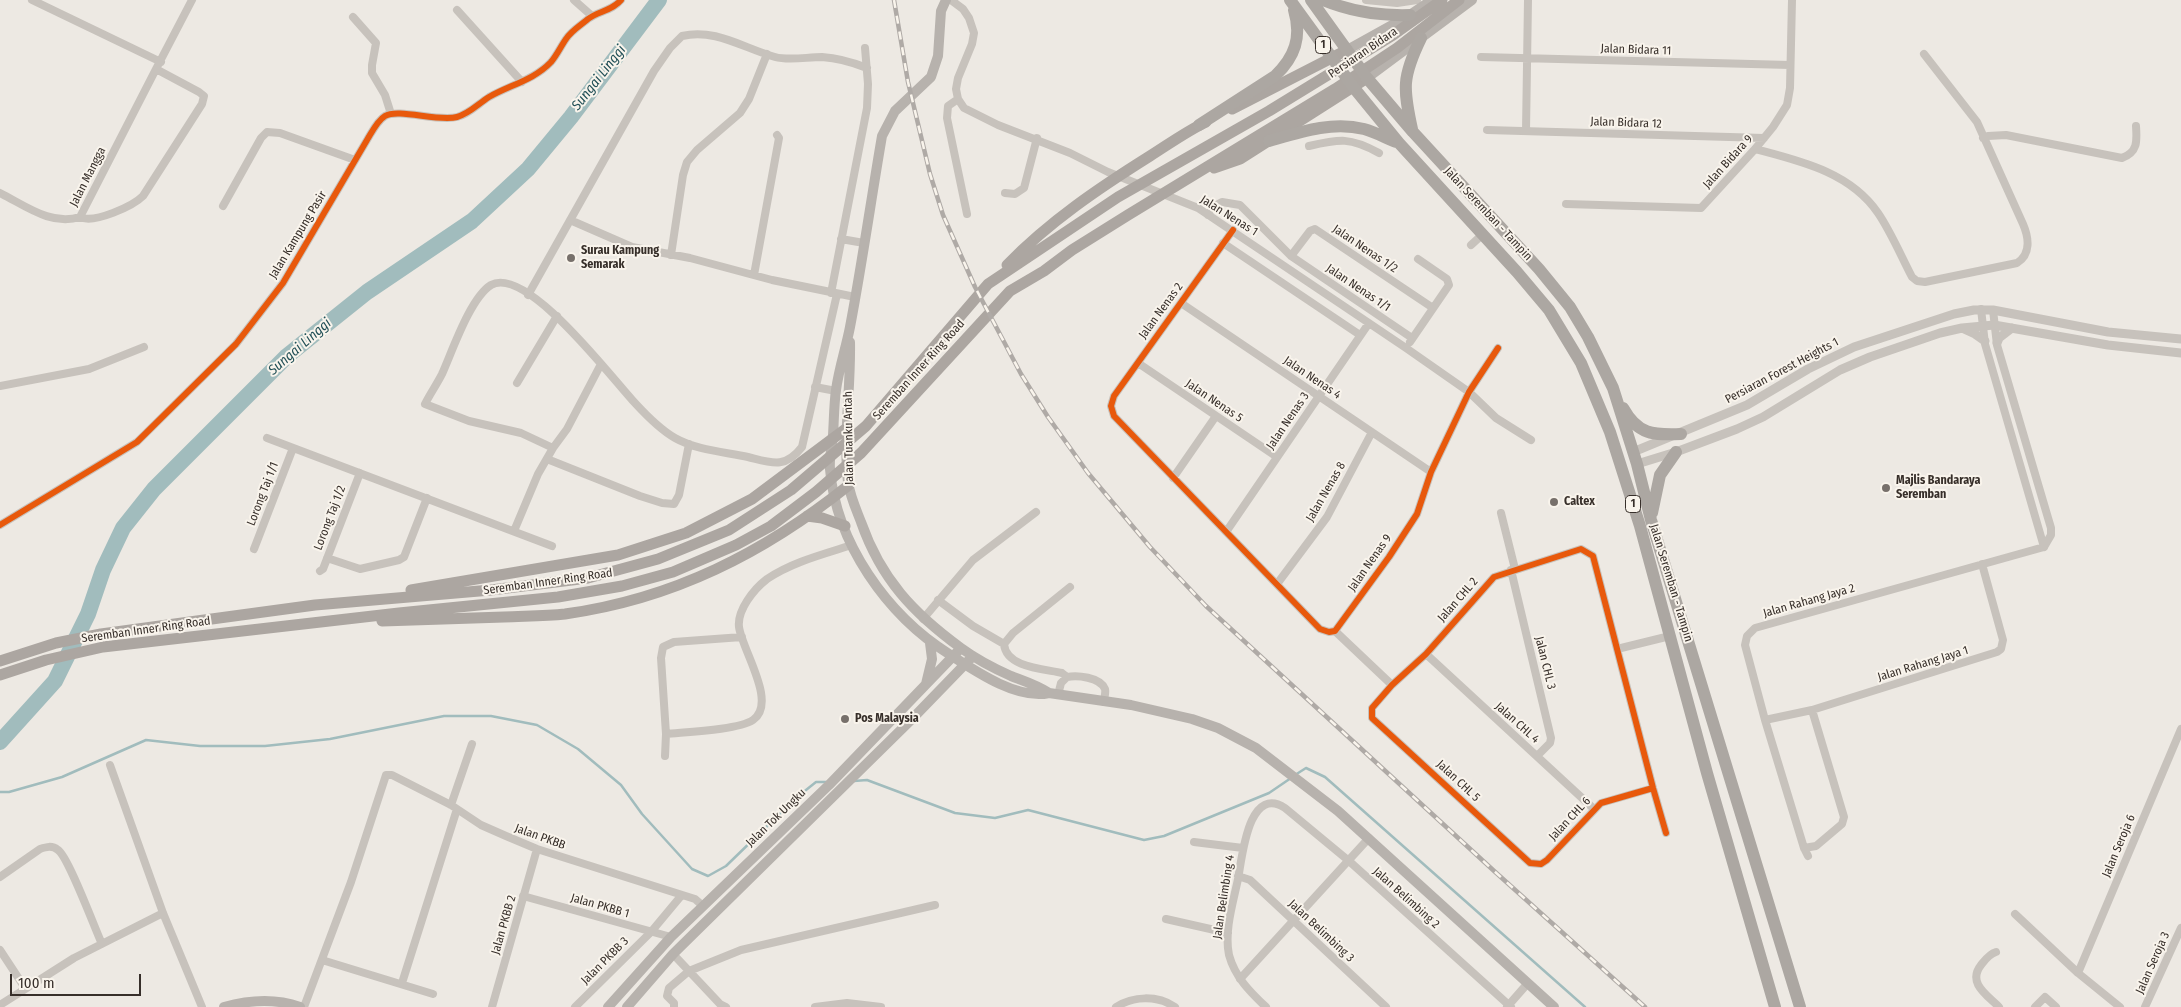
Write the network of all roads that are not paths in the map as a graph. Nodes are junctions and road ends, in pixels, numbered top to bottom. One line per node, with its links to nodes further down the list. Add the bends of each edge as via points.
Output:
1 (32, 0): 33 (street)
2 (192, 0): 33 (street, Jalan Mangga)
3 (574, 0): 20 (street)
4 (621, 0): 20 (street, via 612,8)
5 (946, 0): 71 (main road, Jalan Tuanku Antah, via 941,11 938,56 931,77 894,111 882,136)
6 (952, 0): 39 (street, via 966,14 974,33 958,78)
7 (1311, 0): 25 (highway, 1)
8 (1323, 0): 19 (highway, via 1366,14)
9 (1366, 0): 10 (street, via 1397,3)
10 (1417, 0)
11 (1432, 0): 19 (main road, Persiaran Bidara)
12 (1442, 0): 40 (main road, Persiaran Bidara, via 1393,35)
13 (1459, 0): 43 (main road, Persiaran Bidara, via 1397,48)
14 (1472, 0): 23 (main road, Persiaran Bidara)
15 (1528, 0): 31 (street)
16 (1792, 0): 32 (street, Jalan Bidara 9)
17 (1291, 1): 29 (highway, 1); 44 (highway, via 1298,31 1293,55 1285,66 1275,76)
18 (458, 10): 36 (street)
19 (1410, 15): 22 (main road, Persiaran Bidara)
20 (592, 16): 36 (street, via 567,37 552,61)
21 (353, 17): 42 (street, via 376,43 372,73)
22 (1370, 37): 25 (main road, Persiaran Bidara); 30 (main road, via 1368,48 1372,52 1387,59)
23 (1422, 38): 30 (main road, Persiaran Bidara); 48 (highway, via 1406,74)
24 (865, 48): 34 (street)
25 (1347, 50): 29 (main road); 35 (highway, 1)
26 (767, 54): 34 (street, via 848,60); 67 (street, via 705,33 682,36 649,79); 75 (street, via 750,99 740,113 687,162)
27 (1924, 54): 52 (street, via 1972,113)
28 (1482, 57): 31 (street, Jalan Bidara 11)
29 (1332, 58): 37 (main road); 38 (highway, 1)
30 (1395, 58): 35 (main road, Persiaran Bidara)
31 (1528, 58): 32 (street, Jalan Bidara 11); 47 (street)
32 (1790, 65): 51 (street, Jalan Bidara 9, via 1787,105)
33 (158, 66): 66 (street, Jalan Mangga); 66 (street, via 204,96 202,104 143,196 132,205 95,218)
34 (867, 68): 70 (street, via 867,108)
35 (1367, 78): 38 (main road); 48 (highway, Jalan Seremban - Tampin / 1)
36 (522, 82): 42 (street, via 492,95 458,117)
37 (1287, 82): 41 (main road, via 1304,84 1311,90 1315,97); 44 (main road)
38 (1354, 88): 41 (main road); 54 (highway, Jalan Seremban - Tampin / 1)
39 (958, 99): 50 (street, Jalan Nenas 1, via 964,108 975,114); 64 (street, via 948,106 947,118)
40 (1269, 111): 80 (main road, Seremban Inner Ring Road, via 1118,197)
41 (1314, 113): 53 (main road)
42 (391, 114): 58 (street, Jalan Kampung Pasir, via 377,123)
43 (1278, 122): 59 (main road, Seremban Inner Ring Road)
44 (1199, 125): 80 (main road, via 1067,211)
45 (2136, 126): 52 (street, via 2133,152 2122,158 2006,135)
46 (1487, 130): 47 (street, Jalan Bidara 12)
47 (1526, 131): 51 (street, Jalan Bidara 12)
48 (1413, 132): 109 (highway, Jalan Seremban - Tampin / 1, via 1570,307)
49 (778, 135): 79 (street)
50 (1037, 138): 61 (street, via 1024,188 1015,194); 65 (street, Jalan Nenas 1)
51 (1764, 138): 56 (street, Jalan Bidara 9)
52 (1983, 138): 56 (street, via 2027,234 2025,256 2017,264 1925,282 1912,277 1878,213 1857,191 1811,164)
53 (1269, 141): 54 (highway, via 1320,128 1346,127); 59 (main road, via 1240,159)
54 (1399, 143): 69 (highway, Jalan Seremban - Tampin / 1)
55 (1309, 146): 57 (street, via 1347,140)
56 (1755, 149): 62 (street, Jalan Bidara 9, via 1702,208)
57 (1379, 153)
58 (355, 160): 63 (street, via 280,133 266,132); 138 (street, Jalan Kampung Pasir, via 283,282 236,344 137,442)
59 (1190, 178): 155 (main road, Seremban Inner Ring Road, via 1010,291 861,453 771,526 736,546 672,572 622,586 558,597)
60 (0, 193): 66 (street, Jalan Mangga, via 51,219)
61 (1005, 193)
62 (1566, 204)
63 (223, 206)
64 (967, 214)
65 (1208, 215): 68 (street, Jalan Nenas 1); 73 (street, Jalan Nenas 1/1, via 1222,202 1240,205)
66 (80, 217)
67 (570, 220): 75 (street, via 632,247); 82 (street)
68 (1233, 230): 72 (street, Jalan Nenas 2); 76 (street, Jalan Nenas 1)
69 (1482, 235): 74 (street); 157 (highway, Jalan Seremban - Tampin / 1, via 1549,310 1581,364 1610,432)
70 (841, 239): 71 (street); 81 (street)
71 (864, 243): 83 (main road, Jalan Tuanku Antah)
72 (1224, 243): 84 (street, Jalan Nenas 2); 95 (street)
73 (1280, 245): 76 (street); 77 (street, Jalan Nenas 1/1)
74 (1471, 245)
75 (670, 255): 79 (street)
76 (1272, 256): 89 (street, Jalan Nenas 1)
77 (1290, 256): 85 (street, Jalan Nenas 1/2, via 1315,229); 96 (street, Jalan Nenas 1/1)
78 (1418, 260): 85 (street, via 1448,279 1449,284)
79 (754, 275): 81 (street)
80 (988, 284): 153 (main road, Seremban Inner Ring Road, via 866,426 791,490 729,530 658,559 588,578)
81 (834, 293): 83 (street); 108 (street)
82 (528, 295): 88 (street); 122 (street, via 501,283 483,292 468,315 425,404 469,421 521,433)
83 (855, 297): 92 (main road, Jalan Tuanku Antah)
84 (1181, 303): 104 (street, Jalan Nenas 2); 112 (street, Jalan Nenas 4)
85 (1433, 308): 96 (street)
86 (1981, 309): 87 (street, Persiaran Forest Heights 1); 91 (street); 116 (street, Persiaran Forest Heights 1, via 1922,323 1854,347 1808,369 1747,405)
87 (1993, 310): 90 (street); 97 (street, Persiaran Forest Heights 1, via 2108,332)
88 (557, 316): 105 (street); 106 (street)
89 (1369, 323): 95 (street, Jalan Nenas 3); 101 (street, Jalan Nenas 1)
90 (1994, 325): 91 (street); 94 (street); 99 (street)
91 (1982, 326): 93 (street); 98 (street)
92 (850, 328): 110 (main road, Jalan Tuanku Antah); 114 (main road, Jalan Tuanku Antah)
93 (1962, 328): 98 (street); 123 (street, via 1870,357 1823,379 1763,417)
94 (2012, 328): 99 (street); 103 (street, via 2108,346)
95 (1360, 336): 112 (street, Jalan Nenas 3)
96 (1412, 338): 101 (street)
97 (2181, 339)
98 (1985, 341): 144 (street)
99 (1997, 343): 144 (street, via 2051,528)
100 (144, 347): 107 (street, via 89,369)
101 (1406, 348): 111 (street, Jalan Nenas 1)
102 (1498, 348): 111 (street, Jalan Nenas 9)
103 (2181, 353)
104 (1138, 363): 113 (street, Jalan Nenas 5); 129 (street, Jalan Nenas 2, via 1110,406 1114,416)
105 (600, 364): 120 (street, via 658,425); 122 (street, via 567,429)
106 (517, 383)
107 (0, 386)
108 (815, 387): 110 (street); 120 (street, via 802,447 794,458 770,462)
109 (1613, 388): 116 (highway, via 1628,416 1641,429 1654,434); 125 (highway, Jalan Seremban - Tampin / 1)
110 (836, 391): 118 (main road, Jalan Tuanku Antah)
111 (1469, 392): 119 (street, Jalan Nenas 1, via 1496,418); 127 (street, Jalan Nenas 9)
112 (1318, 396): 115 (street, Jalan Nenas 4); 124 (street, Jalan Nenas 3)
113 (1216, 416): 124 (street, Jalan Nenas 5); 129 (street)
114 (847, 428): 118 (main road); 131 (main road, Jalan Tuanku Antah)
115 (1372, 432): 127 (street, Jalan Nenas 4); 150 (street, Jalan Nenas 8, via 1327,518)
116 (1680, 434): 125 (street, Persiaran Forest Heights 1)
117 (267, 438): 121 (street)
118 (833, 438): 130 (main road); 132 (main road, Jalan Tuanku Antah, via 830,468)
119 (1531, 440)
120 (689, 444): 126 (street, via 679,495 674,504 640,496)
121 (293, 448): 128 (street); 145 (street, Lorong Taj 1/1)
122 (553, 448): 126 (street)
123 (1676, 452): 125 (street); 137 (highway, via 1660,475)
124 (1277, 457): 141 (street, Jalan Nenas 3)
125 (1635, 458): 137 (highway, Jalan Seremban - Tampin / 1)
126 (547, 459): 140 (street, via 528,494)
127 (1431, 472): 156 (street, Jalan Nenas 9, via 1417,514)
128 (360, 473): 133 (street); 146 (street, Lorong Taj 1/2)
129 (1173, 478): 141 (street)
130 (772, 484): 136 (main road, via 795,482 805,492 810,504); 153 (main road, via 686,533 618,555)
131 (848, 485): 132 (main road); 154 (main road, Jalan Tuanku Antah, via 877,562)
132 (835, 496): 136 (main road); 139 (main road, Jalan Tuanku Antah)
133 (427, 498): 140 (street); 146 (street, via 404,557 360,569)
134 (1036, 512): 152 (street, via 973,560)
135 (1501, 513): 148 (street)
136 (806, 517): 139 (main road, via 822,518); 155 (main road, via 742,558 690,581 605,606 564,614)
137 (1651, 520): 241 (highway, Jalan Seremban - Tampin / 1)
138 (0, 525)
139 (844, 526): 142 (main road, Jalan Tuanku Antah)
140 (514, 531): 143 (street)
141 (1226, 532): 150 (street)
142 (852, 545): 158 (street, via 783,570 765,580 741,613 739,627); 159 (main road, Jalan Tuanku Antah, via 874,584)
143 (552, 546)
144 (2044, 547): 147 (street, Jalan Rahang Jaya 2)
145 (254, 549)
146 (327, 558): 149 (street, Lorong Taj 1/2)
147 (1982, 564): 175 (street, Jalan Rahang Jaya 1, via 2003,640 2001,649 1992,655); 176 (street, Jalan Rahang Jaya 2, via 1755,628 1747,636 1745,646)
148 (1513, 569): 162 (street, Jalan CHL 2, via 1586,550 1593,556); 163 (street, Jalan CHL 2, via 1494,577); 181 (street, Jalan CHL 3, via 1551,738)
149 (320, 571)
150 (1277, 584): 156 (street, via 1320,629)
151 (1070, 586): 160 (street, via 1019,627)
152 (938, 600): 154 (street); 160 (street)
153 (315, 605): 166 (main road, Seremban Inner Ring Road, via 101,634 56,643)
154 (923, 619): 161 (main road, Jalan Tuanku Antah)
155 (310, 623): 168 (main road, Seremban Inner Ring Road, via 102,647 46,660)
156 (1335, 631): 171 (street)
157 (1670, 636): 162 (street); 240 (highway, Jalan Seremban - Tampin / 1)
158 (742, 637): 178 (street, via 674,642 663,647); 178 (street, via 762,695 761,710 753,720 729,728)
159 (930, 643): 165 (main road, Jalan Tuanku Antah); 170 (main road, via 932,659)
160 (1004, 644): 169 (street, via 1007,654 1023,665 1062,673)
161 (961, 648): 164 (main road, Jalan Tuanku Antah); 165 (main road, Jalan Tok Ungku)
162 (1617, 649): 183 (street)
163 (1426, 654): 171 (street, Jalan CHL 2); 181 (street, Jalan CHL 4)
164 (973, 656): 167 (main road, Jalan Tok Ungku); 172 (main road, Jalan Tuanku Antah)
165 (953, 657): 167 (main road, Jalan Tuanku Antah); 170 (main road, Jalan Tok Ungku)
166 (0, 661)
167 (965, 666): 172 (main road, Jalan Tuanku Antah, via 1019,691); 213 (main road, Jalan Tok Ungku)
168 (0, 676)
169 (1067, 677): 172 (street); 173 (street, via 1083,677 1102,685)
170 (926, 684): 200 (main road, Jalan Tok Ungku, via 829,785)
171 (1392, 686): 174 (street, Jalan CHL 2)
172 (1053, 694): 173 (main road)
173 (1104, 702): 188 (main road, via 1167,712 1218,728 1283,767)
174 (1372, 708): 195 (street, Jalan CHL 5, via 1372,718 1455,792 1524,860)
175 (1812, 710): 176 (street, Jalan Rahang Jaya 1); 191 (street, via 1844,817 1842,824 1816,846)
176 (1765, 720): 191 (street, Jalan Rahang Jaya 2)
177 (2181, 729): 216 (street, Jalan Seroja 6)
178 (666, 734): 180 (street)
179 (472, 744): 184 (street)
180 (665, 756)
181 (1537, 756): 186 (street, Jalan CHL 4)
182 (110, 765): 202 (street)
183 (1653, 788): 186 (street, Jalan CHL 6, via 1607,800); 187 (street)
184 (453, 807): 192 (street, Jalan PKBB, via 481,825); 214 (street, Jalan PKBB, via 392,775 386,775); 219 (street)
185 (1285, 808): 190 (street, Jalan Belimbing 4, via 1271,803 1259,810 1248,828); 194 (street, Jalan Belimbing 2)
186 (1594, 809): 195 (street, Jalan CHL 6, via 1547,860)
187 (1666, 833)
188 (1369, 838): 194 (street); 218 (main road)
189 (1194, 842): 190 (street)
190 (1243, 848): 196 (street, Jalan Belimbing 4)
191 (1804, 848): 193 (street, Jalan Rahang Jaya 2)
192 (537, 849): 198 (street, Jalan PKBB 2); 199 (street, Jalan PKBB)
193 (1808, 856)
194 (1349, 861): 205 (street); 223 (street, Jalan Belimbing 2)
195 (1536, 864)
196 (1238, 876): 205 (street, Jalan Belimbing 3, via 1250,880); 208 (street, Jalan Belimbing 4)
197 (0, 877): 210 (street, via 40,849 58,849)
198 (524, 896): 207 (street, Jalan PKBB 1); 227 (street, Jalan PKBB 2)
199 (681, 896): 200 (street, Jalan PKBB); 207 (street, Jalan PKBB 3)
200 (699, 903): 209 (main road, Jalan Tok Ungku)
201 (935, 905): 215 (street, via 740,950)
202 (163, 913): 210 (street); 224 (street)
203 (2015, 914): 216 (street)
204 (1166, 919): 208 (street)
205 (1293, 921): 217 (street); 238 (street, Jalan Belimbing 3)
206 (2181, 928): 246 (street, Jalan Seroja 3)
207 (651, 932): 209 (street, Jalan PKBB 1); 228 (street, Jalan PKBB 3)
208 (1228, 933): 217 (street, Jalan Belimbing 4, via 1229,952)
209 (671, 937): 229 (main road, Jalan Tok Ungku)
210 (102, 944): 220 (street)
211 (0, 950): 220 (street)
212 (1996, 952): 242 (street, via 1978,969 1975,980)
213 (673, 954): 215 (street); 230 (main road, Jalan Tok Ungku)
214 (322, 960): 219 (street); 226 (street)
215 (689, 971): 231 (street, via 667,992); 232 (street)
216 (2078, 973): 245 (street)
217 (1240, 979): 237 (street, Jalan Belimbing 4)
218 (1528, 983): 223 (street); 239 (main road)
219 (402, 984): 221 (street)
220 (25, 988): 222 (street)
221 (433, 994)
222 (0, 1005)
223 (1509, 1006)
224 (202, 1007)
225 (224, 1007): 226 (main road, via 258,1001)
226 (302, 1007)
227 (492, 1007)
228 (575, 1007)
229 (608, 1007)
230 (627, 1007)
231 (674, 1007)
232 (726, 1007)
233 (815, 1007): 234 (street, via 847,1003)
234 (881, 1007)
235 (1116, 1007): 236 (street, via 1140,998 1163,1001)
236 (1175, 1007)
237 (1266, 1007)
238 (1386, 1007)
239 (1554, 1007)
240 (1775, 1007)
241 (1800, 1007)
242 (1999, 1007)
243 (2035, 1007): 244 (street, via 2045,997)
244 (2056, 1007)
245 (2120, 1007)
246 (2146, 1007)

